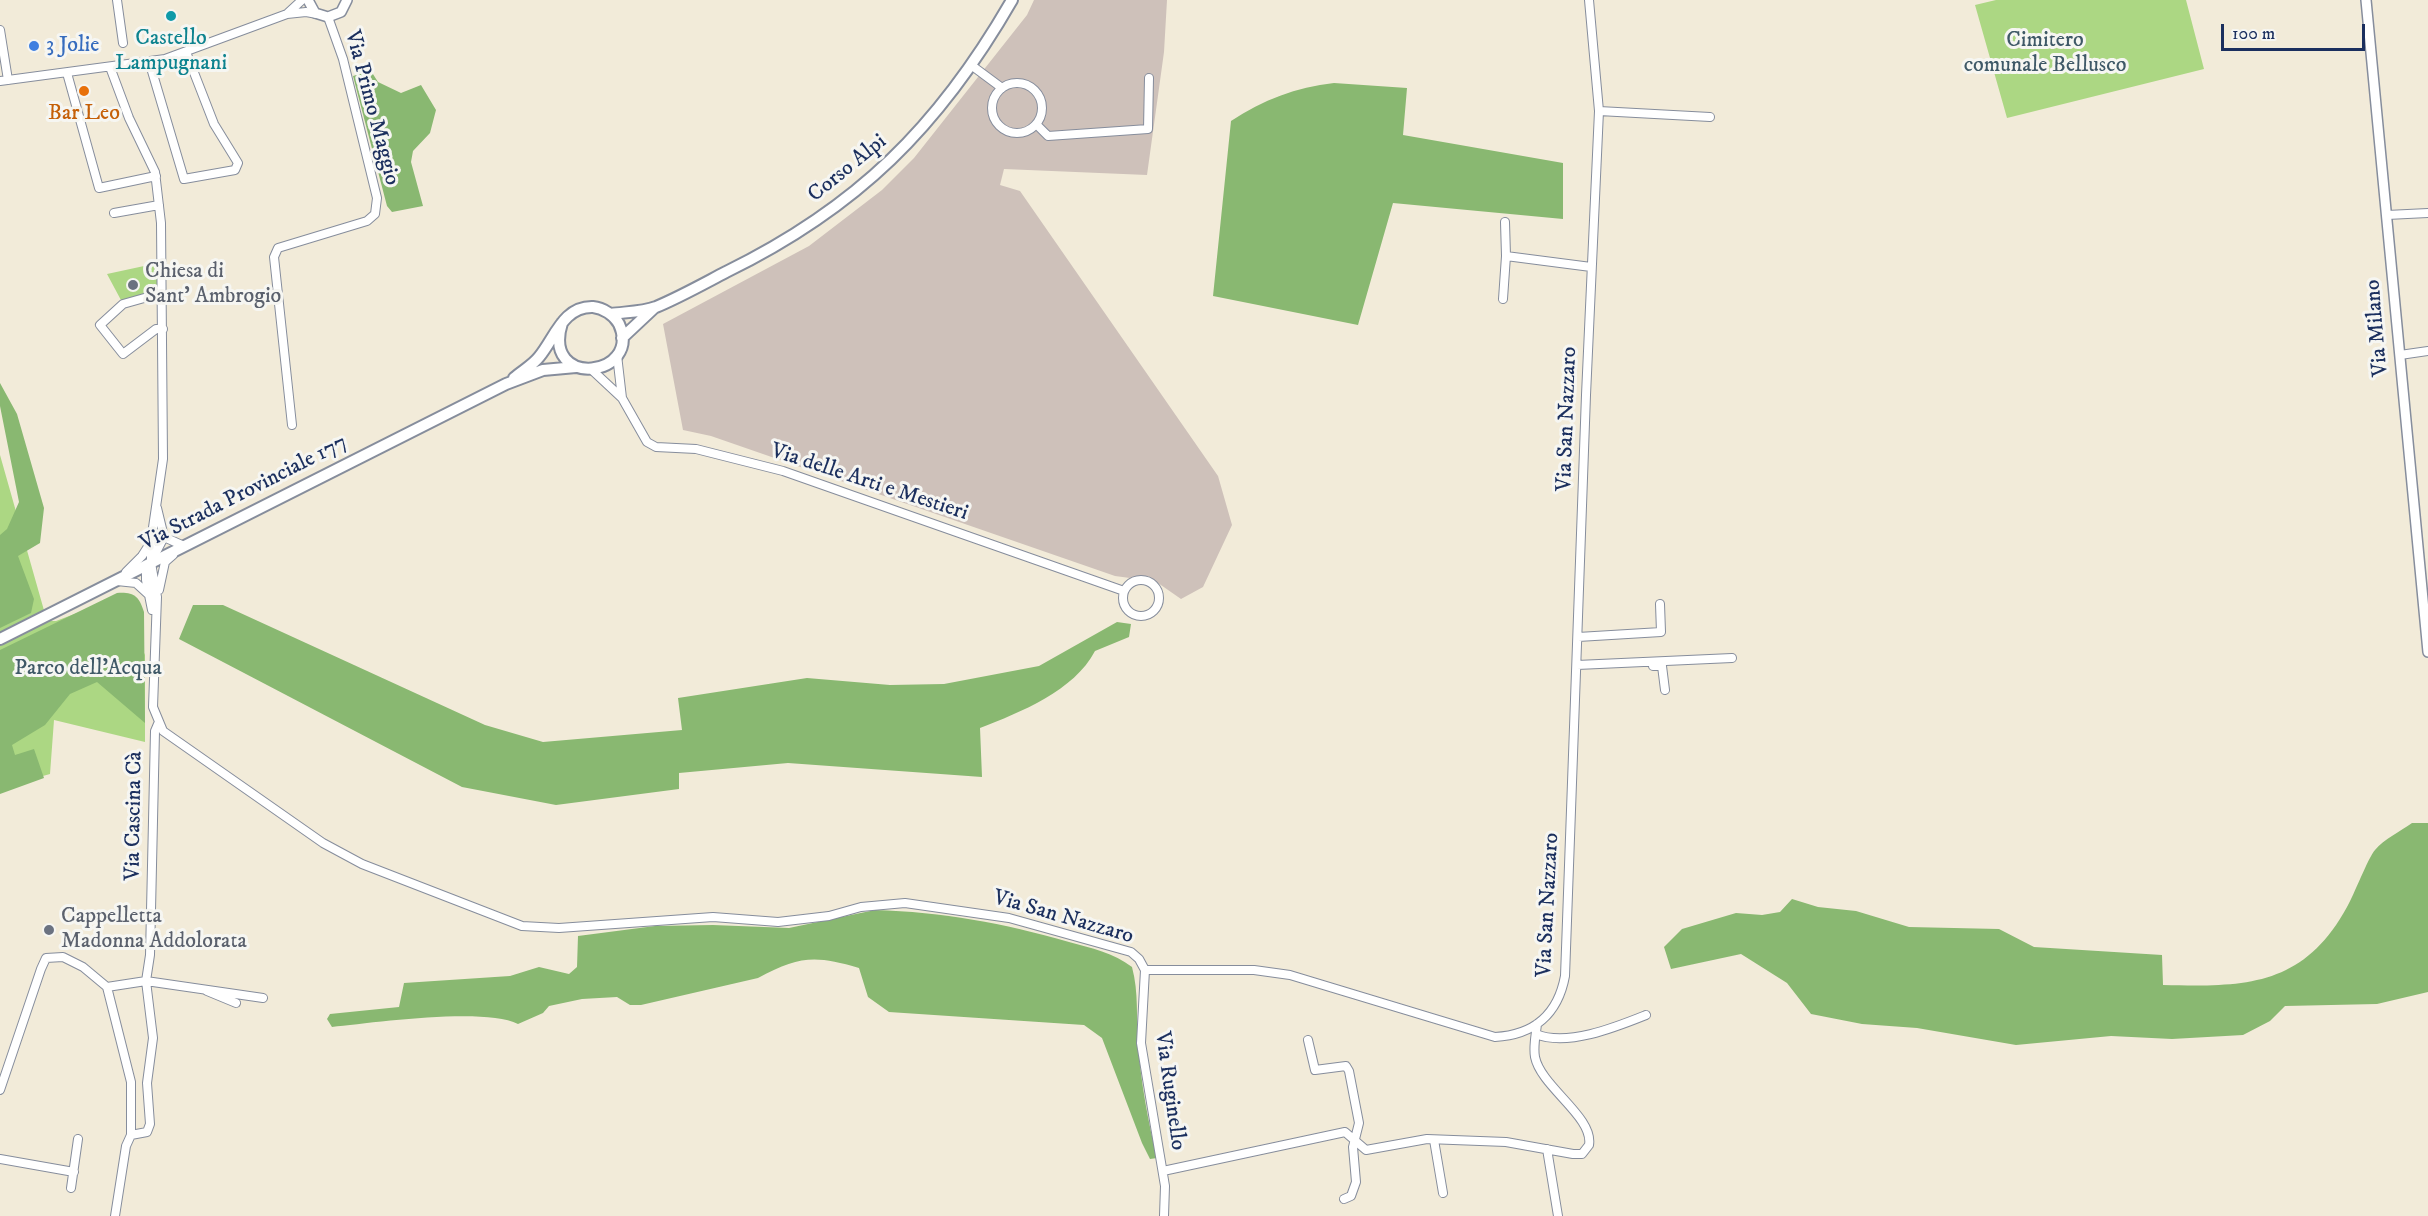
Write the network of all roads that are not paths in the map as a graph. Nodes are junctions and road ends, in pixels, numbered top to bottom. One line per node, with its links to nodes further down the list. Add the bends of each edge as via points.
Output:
1 (117, 0): 12 (street)
2 (302, 0): 8 (street)
3 (308, 0): 9 (street)
4 (1012, 0): 15 (main road, Corso Alpi)
5 (1589, 0): 21 (street, Via San Nazzaro)
6 (2366, 0): 28 (street, Via Milano)
7 (347, 2): 10 (street, via 338,14)
8 (287, 14): 9 (street); 13 (street)
9 (317, 14): 10 (street)
10 (328, 17): 46 (street, Via Primo Maggio, via 343,59 377,198 375,214 367,221 278,248 274,257)
11 (0, 30): 19 (street)
12 (123, 43)
13 (186, 52): 14 (street); 14 (street, via 214,124 238,163 235,170 184,180)
14 (149, 62): 16 (street)
15 (972, 65): 20 (street); 34 (main road, Corso Alpi, via 915,137 858,191 774,247)
16 (110, 68): 17 (street); 24 (street, Via Cascina Cà)
17 (66, 73): 19 (street); 24 (street, via 99,188)
18 (1149, 78): 23 (street, via 1148,129 1048,136)
19 (4, 81)
20 (1002, 88): 23 (street, via 1019,83 1035,90 1042,107); 23 (street, via 993,104 997,122 1011,132 1021,133)
21 (1599, 111): 22 (street); 31 (street, Via San Nazzaro)
22 (1710, 117)
23 (1036, 124)
24 (156, 176): 25 (street, Via Cascina Cà)
25 (159, 205): 26 (street); 32 (street, Via Cascina Cà)
26 (114, 213)
27 (2428, 213): 28 (street)
28 (2386, 215): 41 (street, Via Milano)
29 (1505, 222): 30 (street)
30 (1506, 256): 31 (street); 33 (street)
31 (1591, 267): 56 (street, Via San Nazzaro)
32 (162, 293): 37 (street, Via Cascina Cà); 37 (street, via 123,304 100,325 123,354 156,329)
33 (1503, 299)
34 (654, 308): 35 (main road, Corso Alpi); 38 (main road, Corso Alpi)
35 (611, 314): 36 (main road, Via Strada Provinciale 177, via 584,307 572,312); 38 (main road, via 619,324)
36 (562, 323): 42 (main road, via 558,342); 44 (main road, Via Strada Provinciale 177, via 538,359)
37 (163, 329): 47 (street, Via Cascina Cà, via 163,459)
38 (622, 338): 40 (main road)
39 (2428, 351): 41 (street)
40 (617, 355): 43 (main road, via 604,367); 45 (street, Via delle Arti e Mestieri)
41 (2400, 355): 58 (street, Via Milano)
42 (576, 367): 43 (main road, Via Strada Provinciale 177); 44 (main road, Via Strada Provinciale 177, via 543,370)
43 (592, 370): 45 (street, Via delle Arti e Mestieri)
44 (506, 384): 50 (main road, Via Strada Provinciale 177)
45 (622, 398): 53 (street, Via delle Arti e Mestieri, via 647,442 656,447 696,449 783,471)
46 (292, 425)
47 (156, 504): 48 (street); 49 (street, Via Cascina Cà)
48 (164, 537): 50 (street); 51 (street)
49 (151, 541): 51 (street, Via Cascina Cà); 52 (street, via 142,556)
50 (184, 546): 51 (main road, Via Strada Provinciale 177); 54 (street, via 165,562)
51 (151, 562): 52 (main road, Via Strada Provinciale 177); 54 (street, Via Cascina Cà)
52 (116, 581): 54 (street, via 136,583); 57 (main road, Via Strada Provinciale 177)
53 (1124, 591): 53 (street, via 1135,581 1149,582 1158,592 1158,605 1150,614 1137,616 1124,606)
54 (153, 597): 62 (street, Via Cascina Cà, via 153,707)
55 (1660, 604): 56 (street, via 1661,632)
56 (1578, 637): 60 (street, Via San Nazzaro)
57 (0, 639)
58 (2428, 652)
59 (1732, 658): 60 (street)
60 (1577, 668): 61 (street, via 1662,666); 70 (street, Via San Nazzaro, via 1565,976 1557,1004)
61 (1665, 690)
62 (158, 724): 63 (street, Via San Nazzaro, via 169,736 323,843 362,864 503,921 559,928 713,917 777,922 905,903 1009,918 1131,952); 64 (street, Via Cascina Cà, via 154,738 150,955)
63 (1145, 970): 70 (street, Via San Nazzaro, via 1254,970 1290,975 1495,1037); 80 (street, Via Ruginello, via 1141,1043)
64 (146, 981): 65 (street); 66 (street); 74 (street, Via Cascina Cà, via 153,1038 147,1083 150,1124 147,1132)
65 (107, 987): 73 (street, via 83,967 63,957 46,958); 74 (street, via 131,1082)
66 (205, 989): 67 (street); 68 (street)
67 (263, 998)
68 (236, 1003)
69 (1646, 1015): 71 (street, via 1608,1029 1551,1040)
70 (1537, 1024): 71 (street)
71 (1536, 1034): 78 (street, via 1535,1056 1543,1074 1591,1138 1582,1154)
72 (1308, 1040): 77 (street, via 1315,1071 1346,1066 1349,1071 1359,1123)
73 (0, 1090)
74 (131, 1135): 85 (street)
75 (78, 1138): 81 (street)
76 (1431, 1139): 77 (street, via 1366,1150); 78 (street, via 1506,1142); 83 (street)
77 (1354, 1140): 80 (street, via 1345,1132 1338,1133); 84 (street, via 1356,1182 1351,1196)
78 (1547, 1149): 87 (street)
79 (0, 1159): 81 (street)
80 (1163, 1171): 86 (street, Via Ruginello)
81 (74, 1172): 82 (street)
82 (71, 1188)
83 (1443, 1193)
84 (1344, 1199)
85 (115, 1216)
86 (1164, 1216)
87 (1558, 1216)

